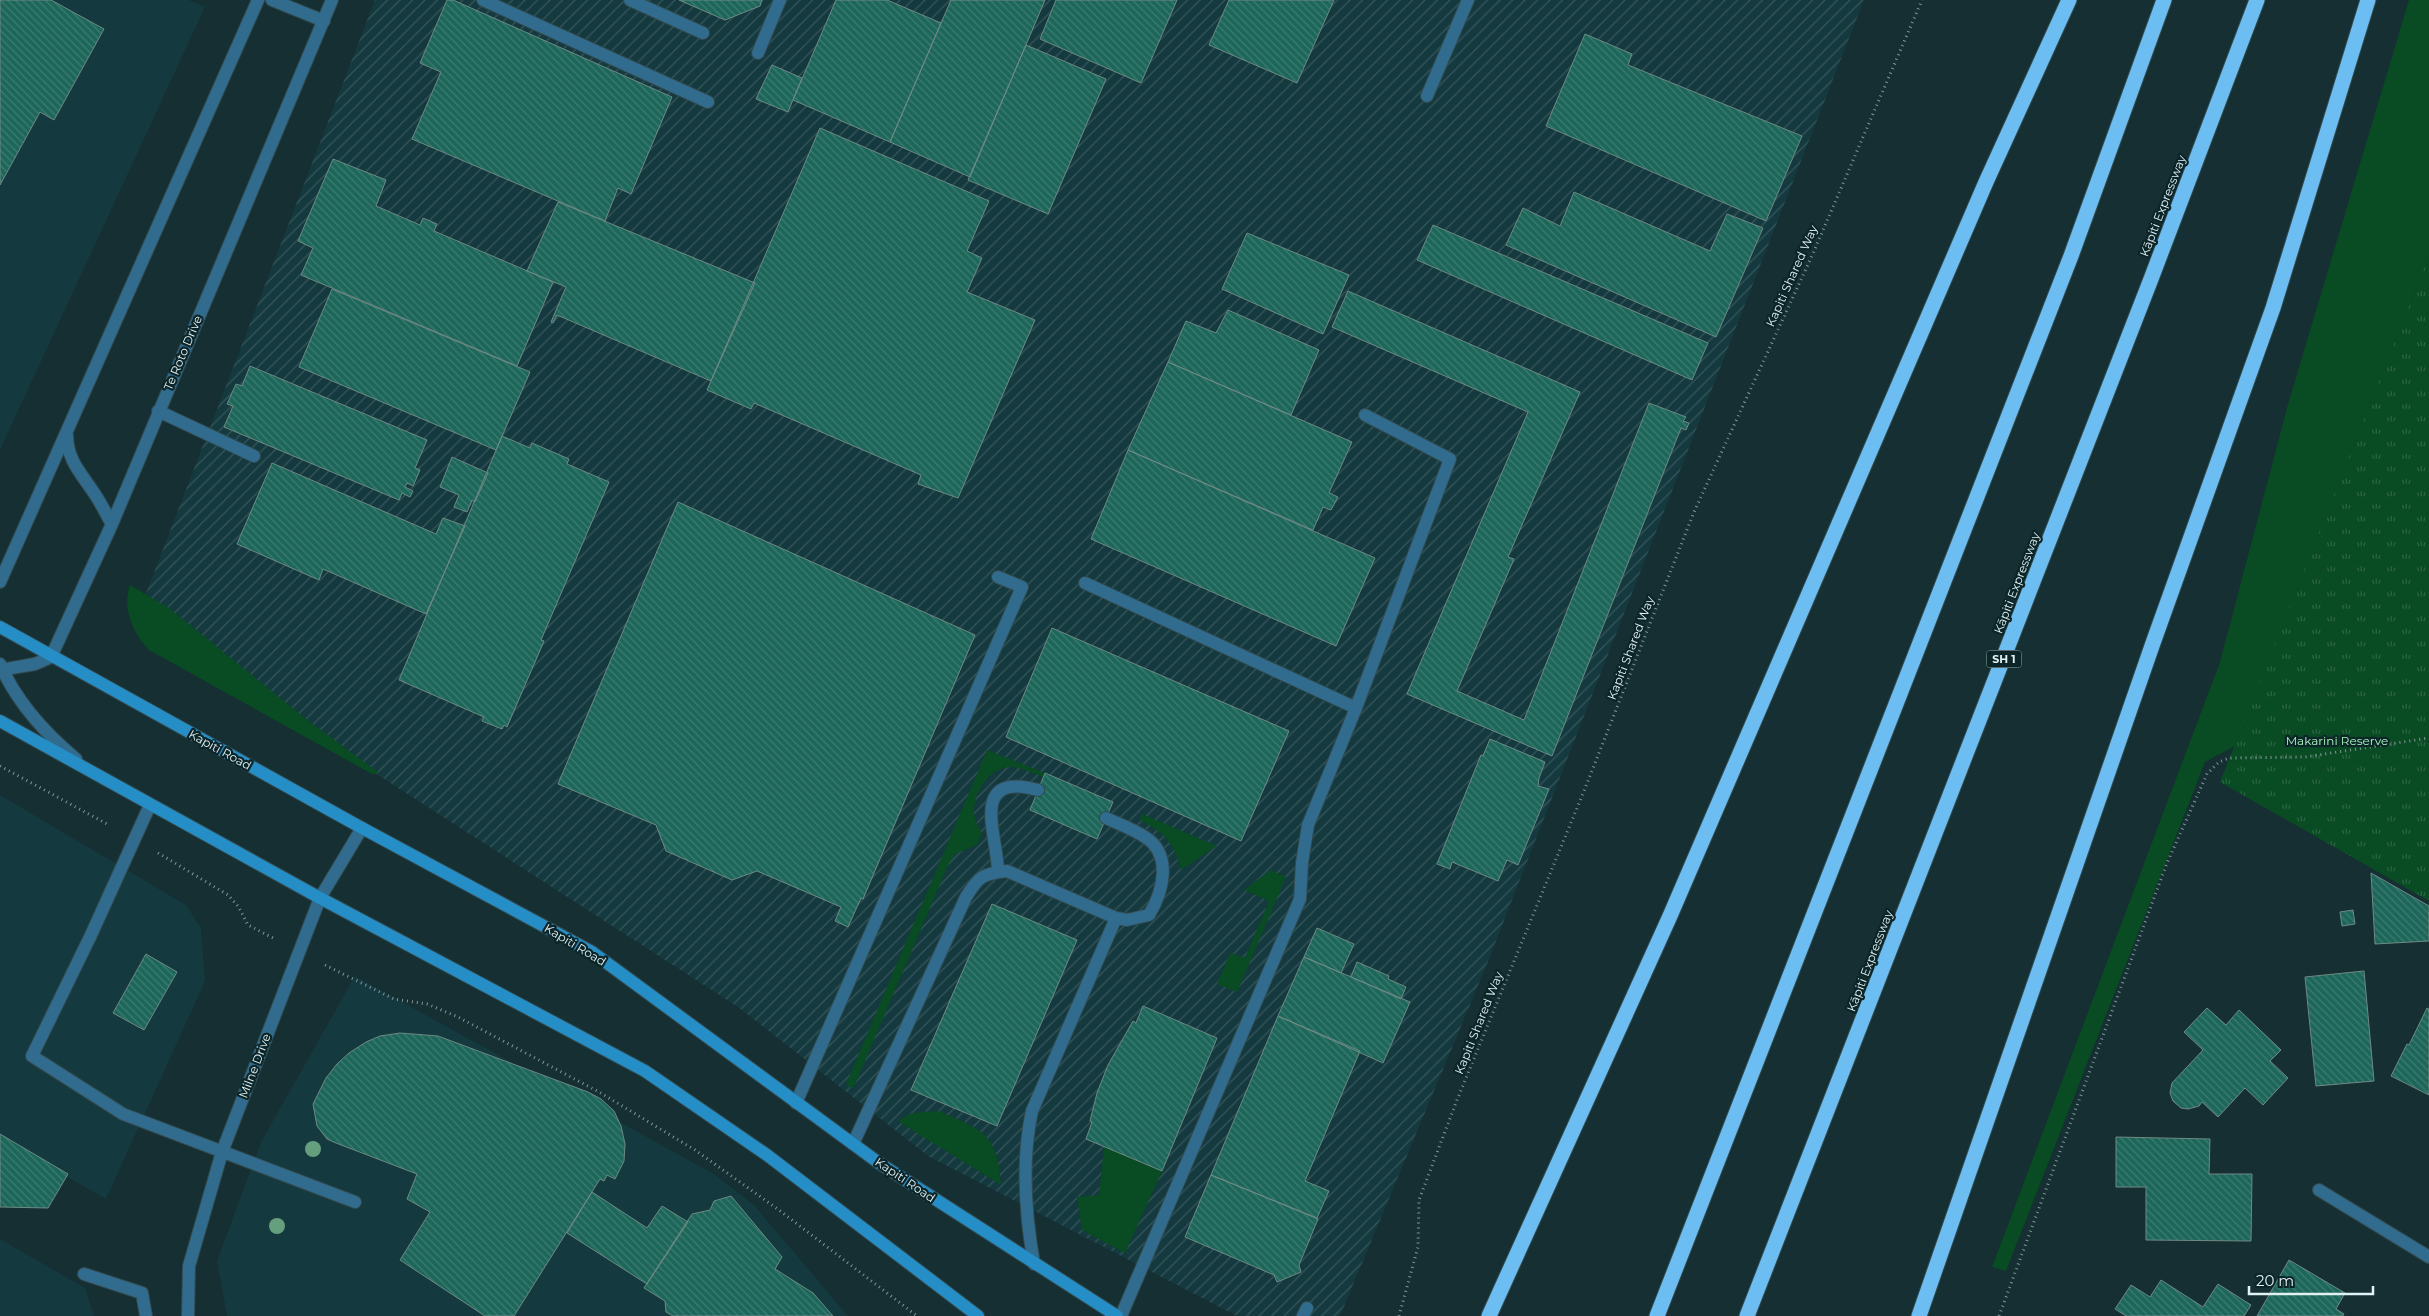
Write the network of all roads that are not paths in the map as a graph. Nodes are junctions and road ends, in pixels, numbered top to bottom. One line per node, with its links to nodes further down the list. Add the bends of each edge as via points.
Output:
1 (258, 0): 19 (street)
2 (272, 0): 12 (street)
3 (332, 0): 12 (street, Te Roto Drive)
4 (483, 0): 16 (street)
5 (630, 0): 13 (street)
6 (780, 0): 14 (street)
7 (1468, 0): 15 (street)
8 (2070, 0): 51 (highway, via 1986,182 1674,907)
9 (2164, 0): 52 (highway, via 2071,256)
10 (2257, 0): 53 (highway, Kāpiti Expressway / SH 1)
11 (2368, 0): 54 (highway, via 2273,308)
12 (324, 21): 17 (street, Te Roto Drive)
13 (703, 33)
14 (758, 53)
15 (1427, 96)
16 (708, 102)
17 (158, 412): 20 (street); 21 (street, Te Roto Drive)
18 (1365, 415): 28 (street, via 1450,459)
19 (68, 430): 21 (street, via 67,447 71,462); 23 (street)
20 (254, 456)
21 (112, 524): 26 (street, Te Roto Drive)
22 (998, 577): 38 (street, via 1022,587)
23 (0, 582)
24 (1085, 583): 28 (street)
25 (0, 627): 26 (main road, Kapiti Road)
26 (51, 657): 27 (street, via 35,664); 34 (main road, Kapiti Road)
27 (1, 668): 30 (street, via 52,740)
28 (1356, 708): 50 (street, via 1308,825 1300,899)
29 (0, 721): 30 (main road)
30 (84, 766): 32 (main road)
31 (1038, 790): 35 (street, via 1016,787 994,797 990,823 997,848)
32 (150, 805): 36 (main road); 40 (street, via 32,1056 123,1114)
33 (1106, 818): 37 (street, via 1147,838 1157,850 1164,869 1163,886 1149,914 1127,920)
34 (362, 828): 36 (street, Milne Drive); 38 (main road, Kapiti Road, via 592,952)
35 (998, 872): 37 (street, via 1007,871); 39 (street, via 978,878 966,896)
36 (320, 898): 40 (street, Milne Drive); 48 (main road, via 646,1072 767,1155)
37 (1116, 918): 44 (street, via 1032,1111 1027,1133 1025,1194)
38 (796, 1103): 39 (main road, Kapiti Road)
39 (853, 1144): 44 (main road, Kapiti Road)
40 (222, 1152): 42 (street); 47 (street, Milne Drive, via 189,1266)
41 (2319, 1190): 43 (street)
42 (355, 1202)
43 (2429, 1257)
44 (1034, 1264): 49 (main road, Kapiti Road)
45 (84, 1274): 46 (street, via 142,1293)
46 (146, 1316)
47 (188, 1316)
48 (978, 1316)
49 (1117, 1316)
50 (1121, 1316)
51 (1489, 1316)
52 (1657, 1316)
53 (1747, 1316)
54 (1919, 1316)

